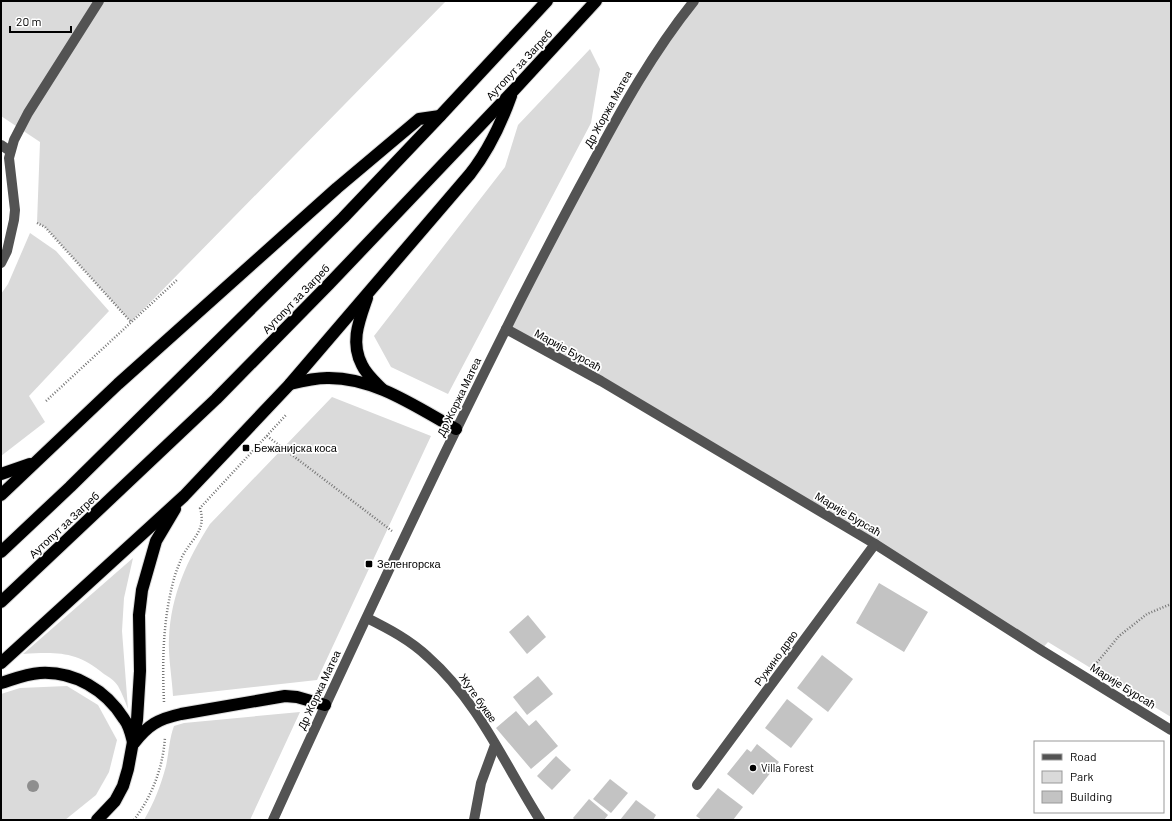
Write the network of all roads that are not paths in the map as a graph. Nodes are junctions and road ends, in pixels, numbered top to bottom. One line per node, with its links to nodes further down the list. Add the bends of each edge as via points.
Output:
1 (100, 1): 8 (street, via 28,113)
2 (547, 1): 6 (highway, Аутопут за Загреб)
3 (596, 1): 5 (highway, Аутопут за Загреб)
4 (694, 1): 11 (street, Др Жоржа Матеа, via 649,62 619,113)
5 (513, 91): 10 (highway, via 483,157); 21 (highway, Аутопут за Загреб, via 216,399)
6 (440, 116): 15 (highway, via 419,119 337,188); 20 (highway, Аутопут за Загреб, via 343,218)
7 (1, 145): 8 (street)
8 (10, 151): 9 (street, via 15,210 9,245)
9 (1, 263)
10 (371, 290): 12 (highway); 13 (highway, via 358,322 356,350 362,366)
11 (506, 329): 14 (street, Др Жоржа Матеа); 19 (street, Марије Бурсаћ, via 601,381)
12 (290, 384): 13 (highway, via 319,378 338,378); 18 (highway)
13 (382, 389): 14 (highway)
14 (456, 429): 22 (street, Др Жоржа Матеа)
15 (33, 463): 16 (highway); 17 (highway)
16 (1, 474)
17 (1, 494)
18 (184, 496): 23 (highway); 27 (highway, via 156,541 142,590 139,615 139,701)
19 (875, 544): 26 (street, Марије Бурсаћ); 29 (street, Ружино дрво)
20 (1, 552)
21 (1, 602)
22 (367, 618): 25 (street, Др Жоржа Матеа); 28 (street, Жуте букве, via 401,636 434,662 454,683)
23 (1, 663)
24 (1, 683): 27 (highway, via 40,673 63,675 82,681 96,688 110,700 125,720)
25 (326, 705): 27 (highway, via 285,696 200,710 165,717 147,728); 31 (street, Др Жоржа Матеа)
26 (1171, 730)
27 (134, 743): 30 (highway, via 123,786 115,801)
28 (495, 745): 32 (street, via 481,783); 33 (street, Жуте букве)
29 (697, 785)
30 (97, 820)
31 (273, 820)
32 (474, 820)
33 (540, 820)

